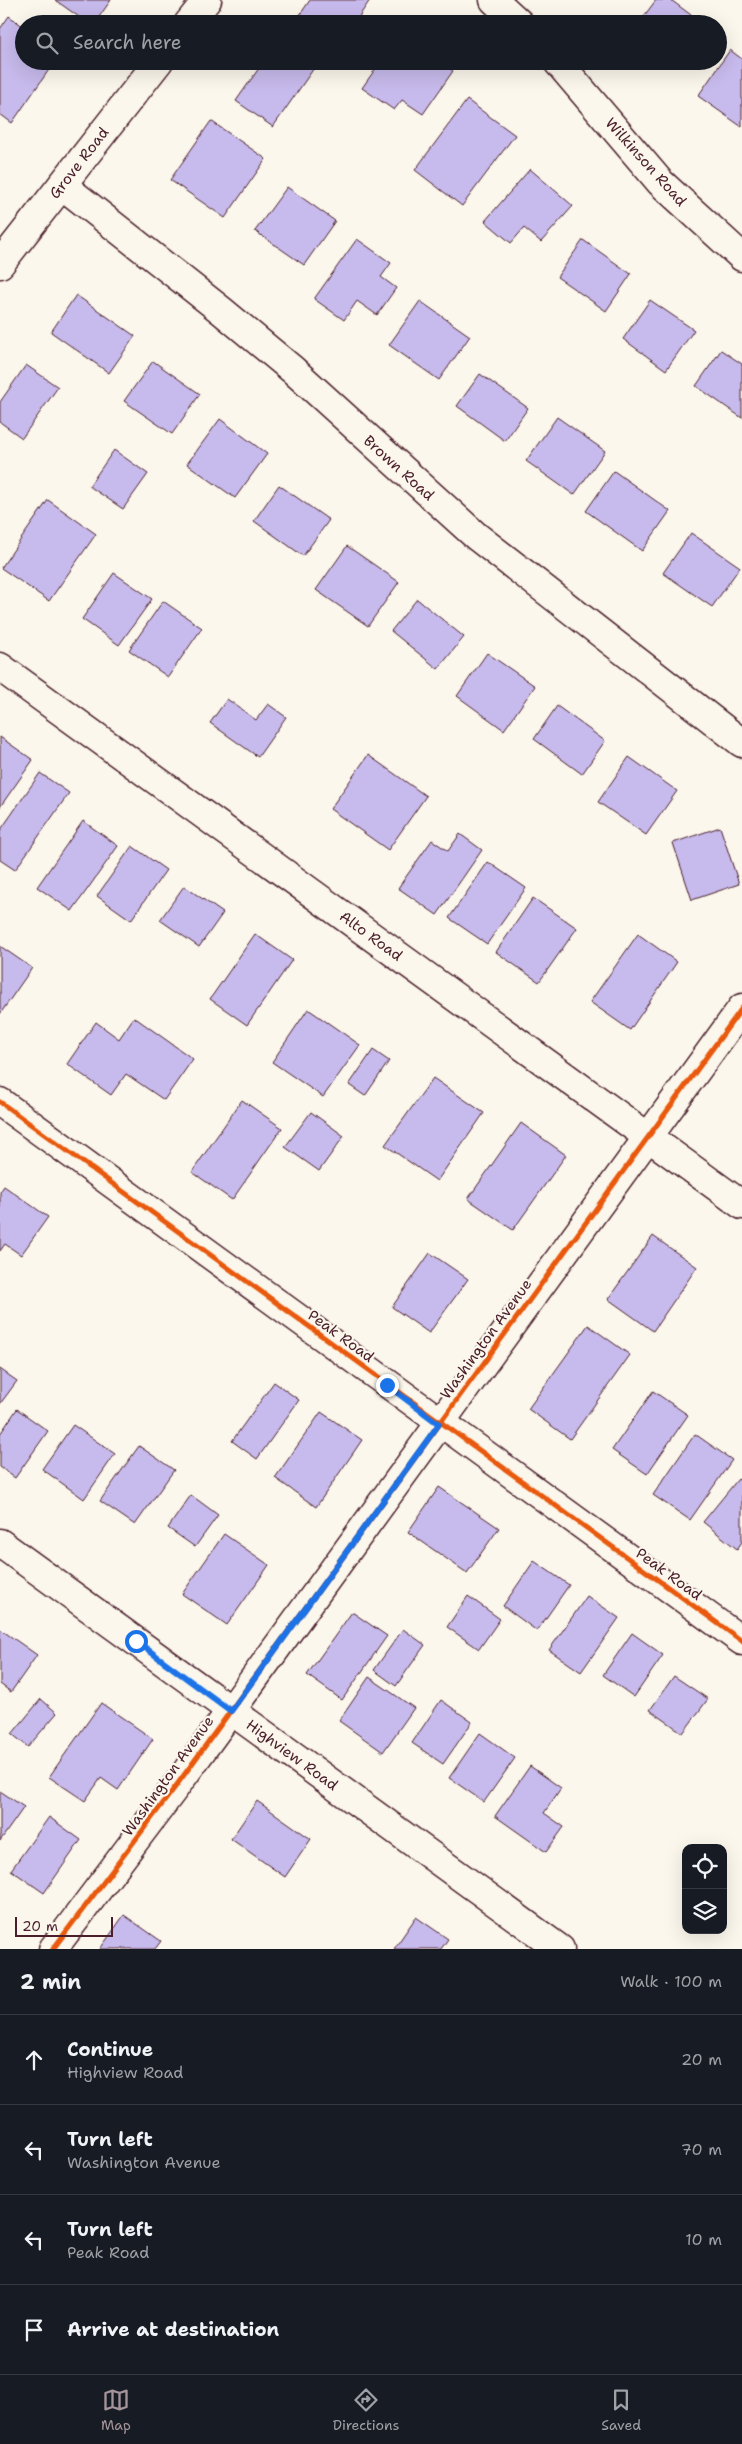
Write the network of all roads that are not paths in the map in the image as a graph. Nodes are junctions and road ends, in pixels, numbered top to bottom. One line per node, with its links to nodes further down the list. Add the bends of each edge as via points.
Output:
1 (207, 0): 3 (street)
2 (494, 0): 4 (street)
3 (195, 15)
4 (510, 15)
5 (152, 70): 7 (street, Grove Road)
6 (565, 70): 8 (street, Wilkinson Road, via 660,182)
7 (62, 185): 9 (street, Grove Road); 11 (street, Brown Road, via 244,328 476,536)
8 (742, 257)
9 (0, 264)
10 (0, 667): 14 (street, Alto Road)
11 (742, 743)
12 (742, 1008): 14 (street, Washington Avenue)
13 (0, 1102): 16 (street, Peak Road)
14 (648, 1137): 15 (street, Alto Road); 16 (street, Washington Avenue)
15 (742, 1205)
16 (439, 1424): 18 (street, Peak Road); 19 (street, Washington Avenue)
17 (0, 1543): 19 (street, Highview Road)
18 (742, 1642)
19 (231, 1711): 20 (street, Washington Avenue); 21 (street, Highview Road)
20 (53, 1949)
21 (560, 1949)

